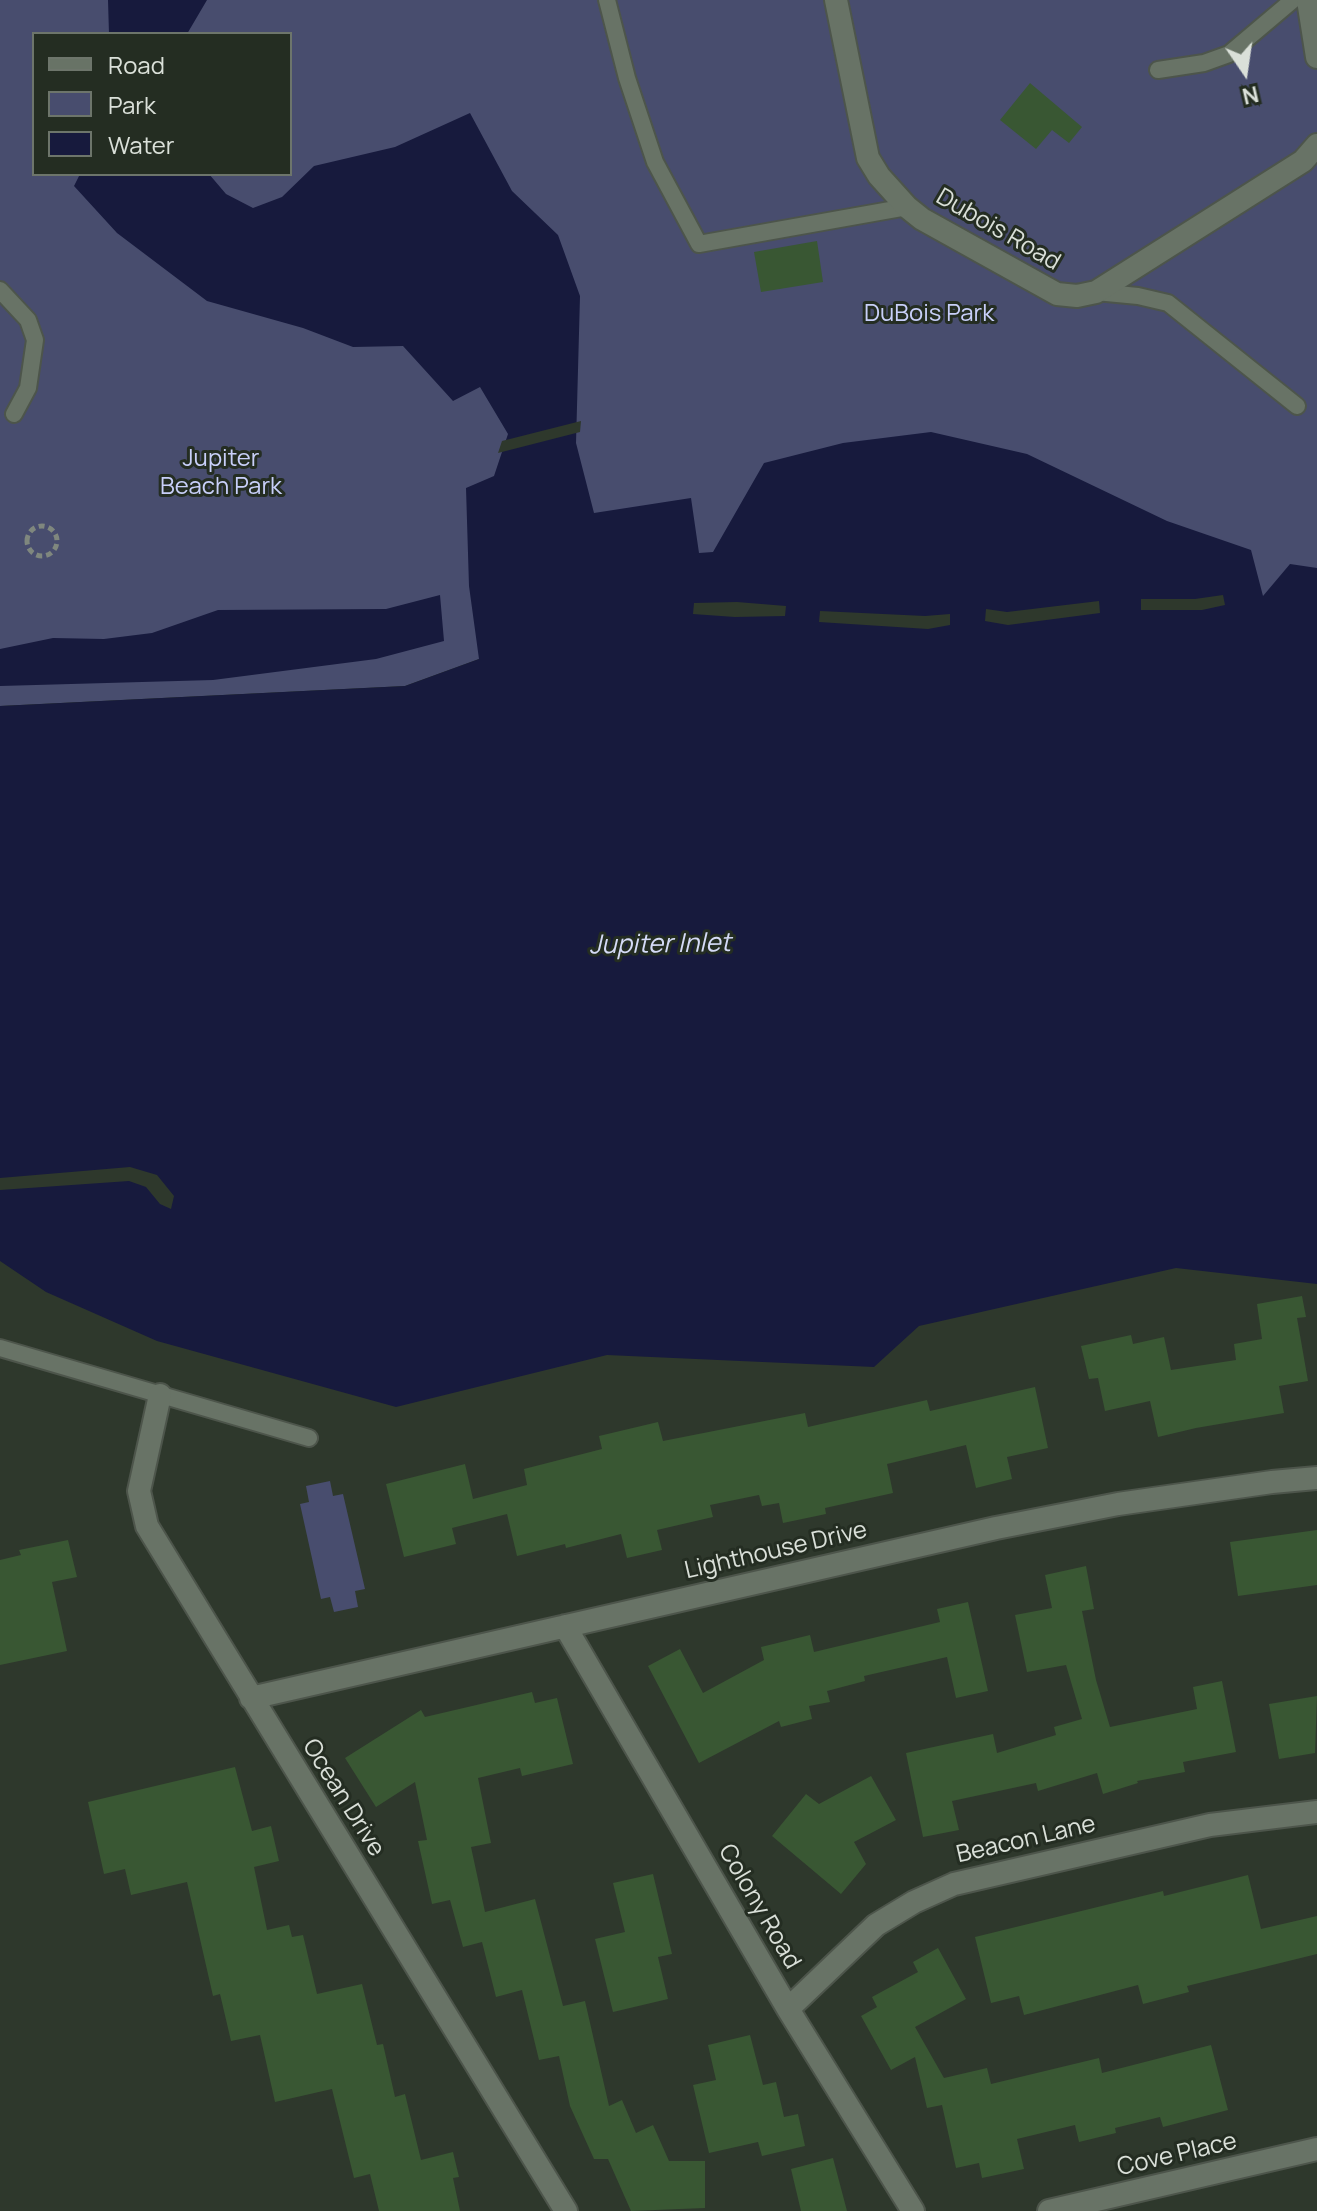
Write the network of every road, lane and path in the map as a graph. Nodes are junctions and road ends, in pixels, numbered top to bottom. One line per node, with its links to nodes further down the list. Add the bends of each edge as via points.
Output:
1 (607, 0): 8 (lane, via 655,162 699,244)
2 (836, 0): 8 (street, Dubois Road, via 868,158)
3 (1293, 0): 6 (lane, via 1229,54)
4 (1308, 0): 5 (street)
5 (1317, 57)
6 (1158, 70)
7 (1317, 145): 10 (street, Dubois Road, via 1303,161)
8 (907, 207): 10 (street, Dubois Road, via 1057,294)
9 (0, 290): 12 (lane, via 28,320 35,340 28,388)
10 (1096, 292): 11 (lane, Dubois Road, via 1168,303)
11 (1297, 406)
12 (14, 414)
13 (55, 536): 13 (path, via 50,553 41,556 29,548 27,536 37,527 50,528)
14 (0, 1348): 15 (lane)
15 (160, 1395): 16 (lane); 19 (street, Ocean Drive, via 139,1491 147,1526)
16 (309, 1438)
17 (1317, 1478): 18 (street, Lighthouse Drive, via 1118,1504)
18 (565, 1626): 19 (street, Lighthouse Drive); 21 (street, Colony Road)
19 (251, 1698): 23 (street, Ocean Drive)
20 (1317, 1812): 21 (street, Beacon Lane, via 1210,1825 954,1884 876,1925)
21 (788, 2009): 24 (street, Colony Road)
22 (1317, 2149): 25 (street, Cove Place)
23 (566, 2211)
24 (913, 2211)
25 (1049, 2211)

